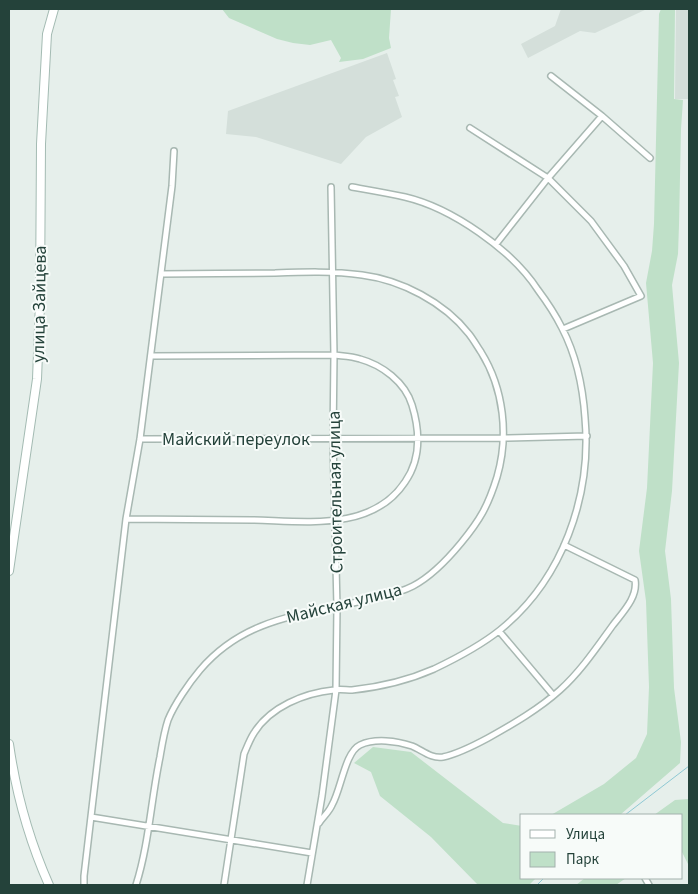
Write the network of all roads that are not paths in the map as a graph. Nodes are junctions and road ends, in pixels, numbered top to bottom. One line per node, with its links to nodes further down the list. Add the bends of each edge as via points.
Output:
1 (54, 9): 24 (street, улица Зайцева, via 47,34 40,144 38,379)
2 (551, 76): 3 (street)
3 (602, 116): 6 (street); 7 (street)
4 (470, 128): 7 (street)
5 (174, 151): 12 (street)
6 (650, 158)
7 (548, 178): 10 (street); 13 (street, via 591,222 624,266 641,296)
8 (331, 187): 11 (street, Строительная улица)
9 (352, 187): 10 (street, via 406,197 432,206)
10 (496, 244): 13 (street, via 531,278)
11 (332, 272): 12 (street, Майская улица); 14 (street, Строительная улица); 18 (street, Майская улица, via 392,282 410,289 450,315 469,334 484,357 500,400)
12 (161, 274): 15 (street)
13 (563, 329): 16 (street, via 583,394)
14 (334, 355): 15 (street); 17 (street, via 372,362 386,371 411,403); 20 (street, Строительная улица)
15 (151, 356): 19 (street)
16 (587, 436): 18 (street, Майский переулок); 23 (street, via 584,479 577,512)
17 (418, 438): 18 (street, Майский переулок); 20 (street, Майский переулок); 22 (street, via 412,472 397,494 374,511)
18 (505, 438): 25 (street, Майская улица, via 492,495 479,522 437,569 413,586 392,595)
19 (140, 439): 20 (street, Майский переулок); 21 (street)
20 (333, 439): 22 (street, Строительная улица)
21 (126, 519): 22 (street); 30 (street)
22 (335, 521): 25 (street, Строительная улица)
23 (564, 545): 26 (street, via 543,582); 28 (street, via 635,580 637,589 591,655)
24 (9, 571)
25 (337, 607): 27 (street, Строительная улица); 31 (street, Майская улица, via 258,626 239,636 200,671 168,720)
26 (499, 631): 27 (street, via 465,654 413,677 376,686); 28 (street)
27 (336, 690): 32 (street, Строительная улица); 33 (street, via 314,693 280,708 264,720 254,734 244,754)
28 (553, 695): 32 (street, via 518,722 477,744 443,757 434,757 413,746 393,741 360,744 349,756 332,806)
29 (9, 744): 35 (street, via 20,805)
30 (91, 817): 31 (street); 36 (street)
31 (148, 825): 33 (street); 37 (street, Майская улица)
32 (318, 825): 34 (street, Строительная улица)
33 (230, 839): 34 (street); 38 (street)
34 (312, 853): 39 (street, Строительная улица)
35 (48, 885)
36 (84, 885)
37 (136, 885)
38 (224, 885)
39 (307, 885)

